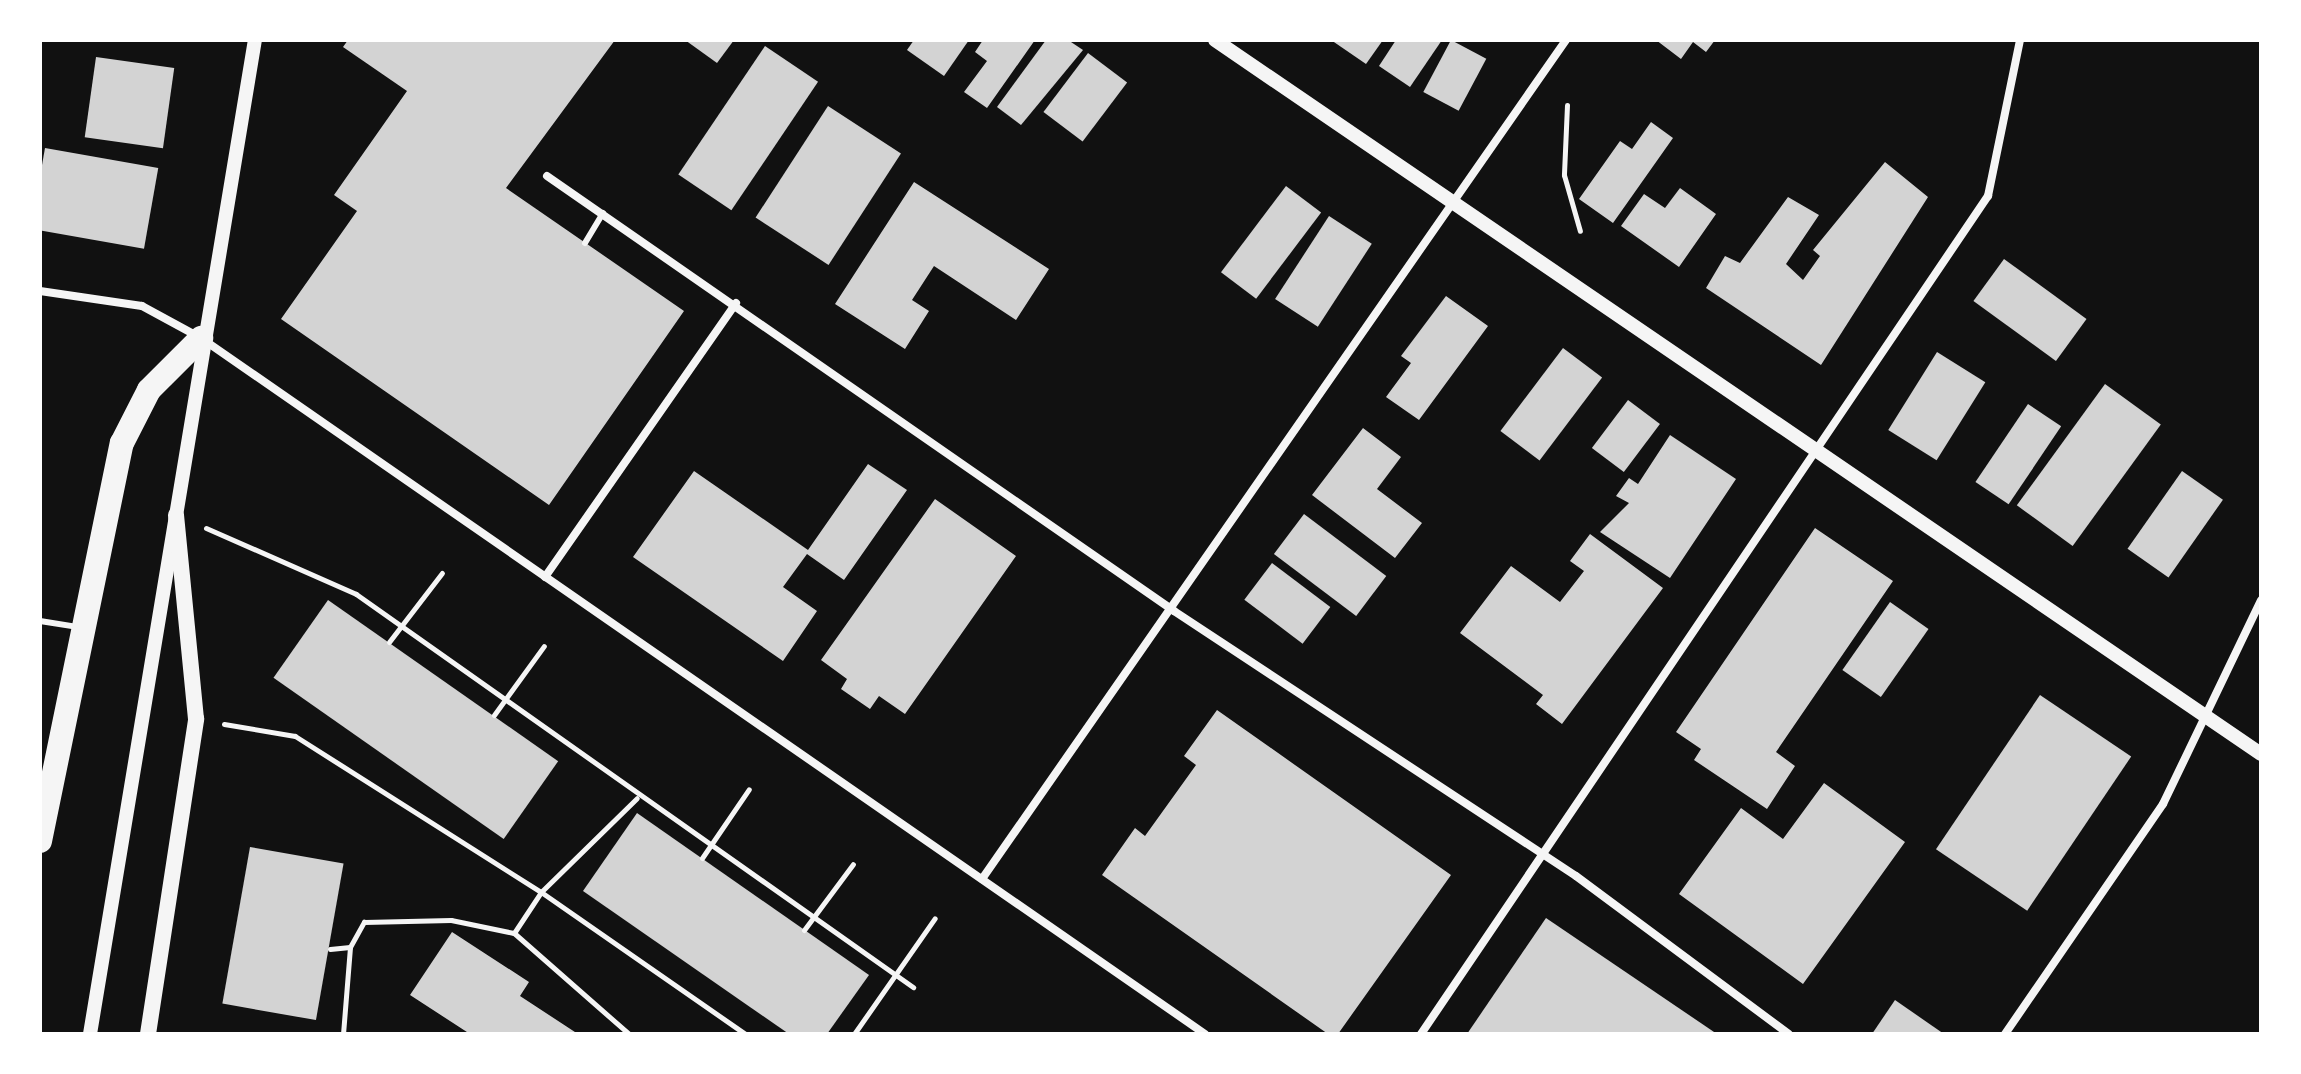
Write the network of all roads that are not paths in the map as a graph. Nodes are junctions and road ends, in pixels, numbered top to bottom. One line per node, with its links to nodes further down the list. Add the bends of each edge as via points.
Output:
1 (255, 40): 11 (street)
2 (1566, 40): 6 (street)
3 (2020, 40): 12 (street, via 1988,196)
4 (1220, 41): 6 (street)
5 (547, 176): 7 (street)
6 (1451, 207): 12 (street); 16 (street)
7 (603, 213): 8 (lane); 10 (street)
8 (585, 243)
9 (40, 291): 11 (street, via 142,306)
10 (736, 303): 14 (street); 16 (street)
11 (201, 338): 13 (street); 14 (street); 18 (highway, via 164,371 127,427)
12 (1812, 453): 19 (street); 22 (street)
13 (176, 515): 24 (street); 25 (main road, via 196,719)
14 (545, 577): 23 (street)
15 (2261, 600): 19 (street)
16 (1174, 611): 22 (street); 23 (street)
17 (40, 621): 18 (lane)
18 (82, 628): 21 (highway)
19 (2204, 717): 20 (street); 29 (street, via 2163,804)
20 (2261, 754)
21 (40, 841)
22 (1539, 855): 27 (street); 28 (street)
23 (982, 879): 26 (street)
24 (90, 1034)
25 (148, 1034)
26 (1205, 1034)
27 (1421, 1034)
28 (1789, 1034)
29 (2005, 1034)

